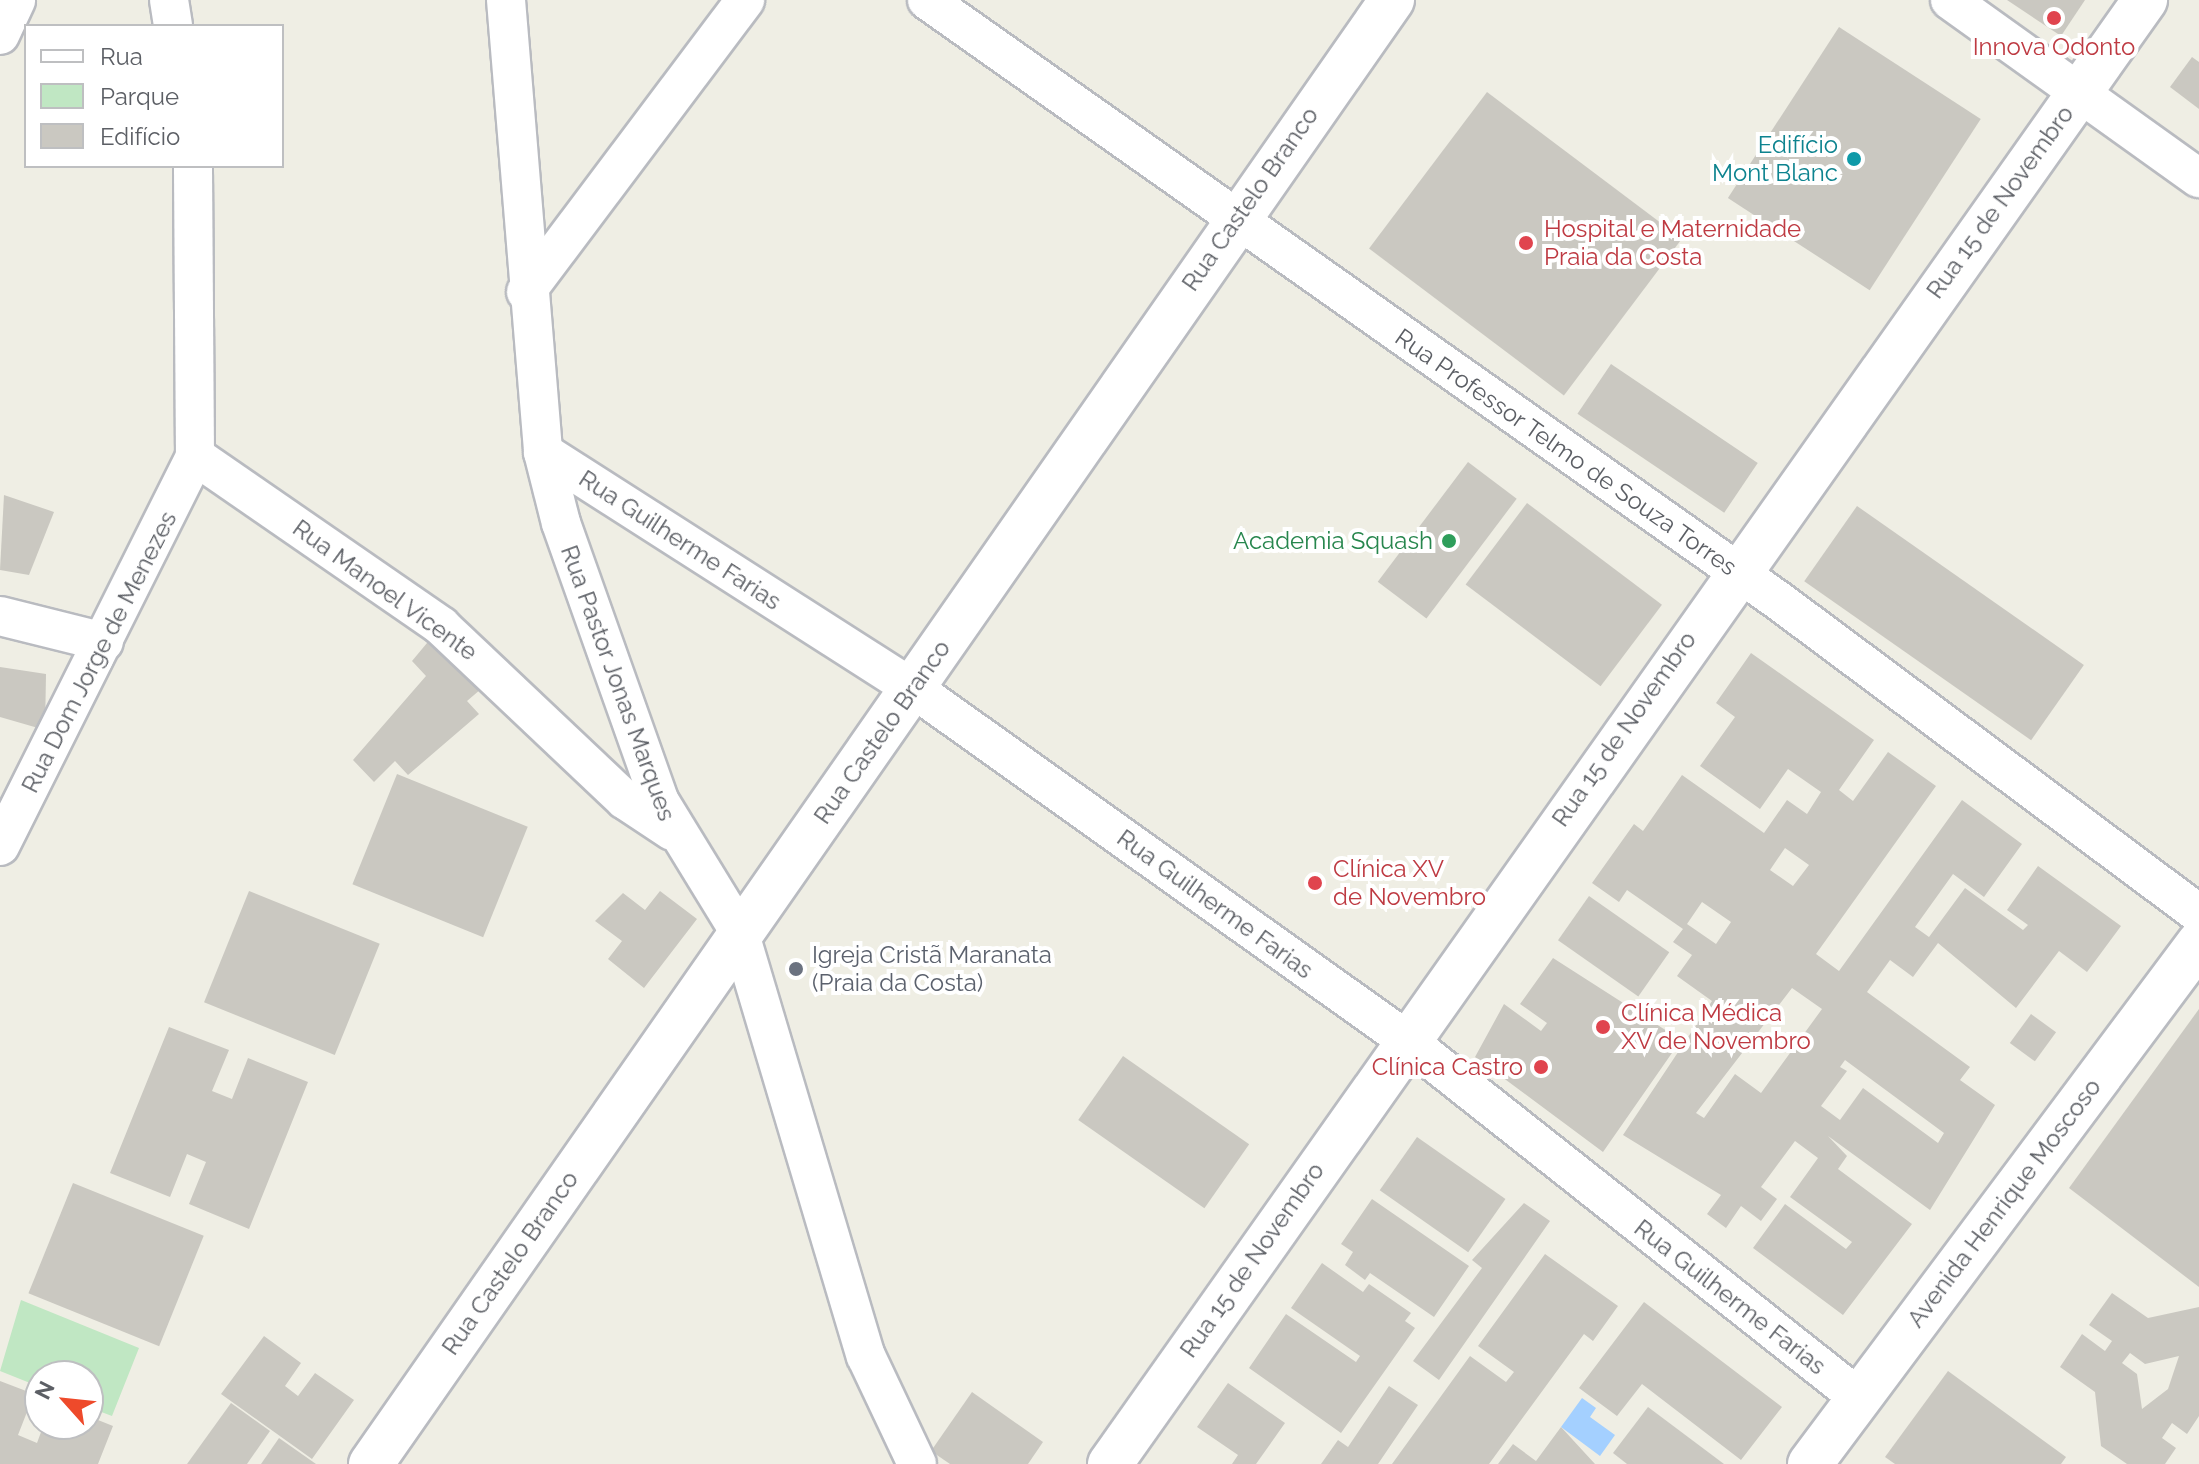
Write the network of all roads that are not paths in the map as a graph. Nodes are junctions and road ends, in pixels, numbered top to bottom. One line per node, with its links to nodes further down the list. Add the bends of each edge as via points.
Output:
1 (16, 0): 10 (street)
2 (169, 0): 9 (street)
3 (506, 0): 15 (street, Rua Pastor Jonas Marques)
4 (745, 0): 15 (street)
5 (927, 0): 14 (street, Rua Professor Telmo de Souza Torres)
6 (1392, 0): 14 (main road, Rua Castelo Branco)
7 (1950, 0): 11 (street)
8 (2145, 0): 11 (main road, Rua 15 de Novembro)
9 (173, 24)
10 (0, 35)
11 (2079, 91): 13 (street); 18 (main road, Rua 15 de Novembro)
12 (193, 168): 17 (street)
13 (2199, 178)
14 (1235, 219): 18 (street, Rua Professor Telmo de Souza Torres); 21 (main road, Rua Castelo Branco)
15 (526, 292): 16 (street, Rua Pastor Jonas Marques)
16 (543, 452): 21 (street, Rua Guilherme Farias); 22 (street, Rua Pastor Jonas Marques, via 576,575)
17 (195, 456): 20 (street, Rua Dom Jorge de Menezes); 22 (street, Rua Manoel Vicente, via 453,636 625,800)
18 (1735, 571): 24 (street, Rua Professor Telmo de Souza Torres); 27 (main road, Rua 15 de Novembro)
19 (0, 616): 20 (street)
20 (104, 642): 23 (street, Rua Dom Jorge de Menezes)
21 (914, 689): 25 (main road, Rua Castelo Branco); 27 (street, Rua Guilherme Farias)
22 (672, 831): 25 (street, Rua Pastor Jonas Marques)
23 (0, 846)
24 (2199, 914)
25 (739, 931): 29 (main road, Rua Castelo Branco); 30 (street, Rua Pastor Jonas Marques, via 866,1356)
26 (2199, 943): 28 (main road, Avenida Henrique Moscoso)
27 (1405, 1039): 28 (street, Rua Guilherme Farias); 31 (main road, Rua 15 de Novembro)
28 (1858, 1397): 32 (main road, Avenida Henrique Moscoso)
29 (371, 1464)
30 (917, 1464)
31 (1110, 1464)
32 (1810, 1464)

